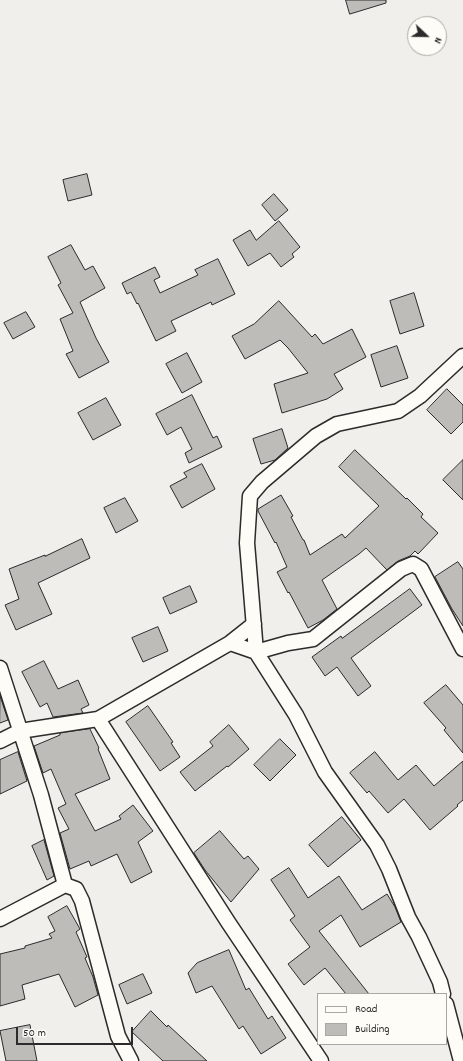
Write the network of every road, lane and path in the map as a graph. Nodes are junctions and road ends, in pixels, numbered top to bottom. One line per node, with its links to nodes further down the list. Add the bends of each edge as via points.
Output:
1 (463, 356): 2 (street, via 420,396 398,411 337,424 316,436 262,482 250,496 247,543)
2 (254, 624): 3 (street); 5 (street)
3 (230, 643): 5 (street); 7 (street)
4 (463, 649): 5 (street, via 421,569 413,564 401,569 313,639)
5 (256, 652): 12 (street, via 296,715 325,772 377,845)
6 (0, 668): 8 (street)
7 (98, 719): 8 (street); 15 (street)
8 (20, 731): 9 (street); 10 (street, via 41,795)
9 (0, 741)
10 (65, 885): 11 (street); 14 (street, via 76,889 82,900 118,1036)
11 (0, 919)
12 (444, 993)
13 (447, 1008): 16 (street)
14 (131, 1061)
15 (321, 1061)
16 (460, 1061)

